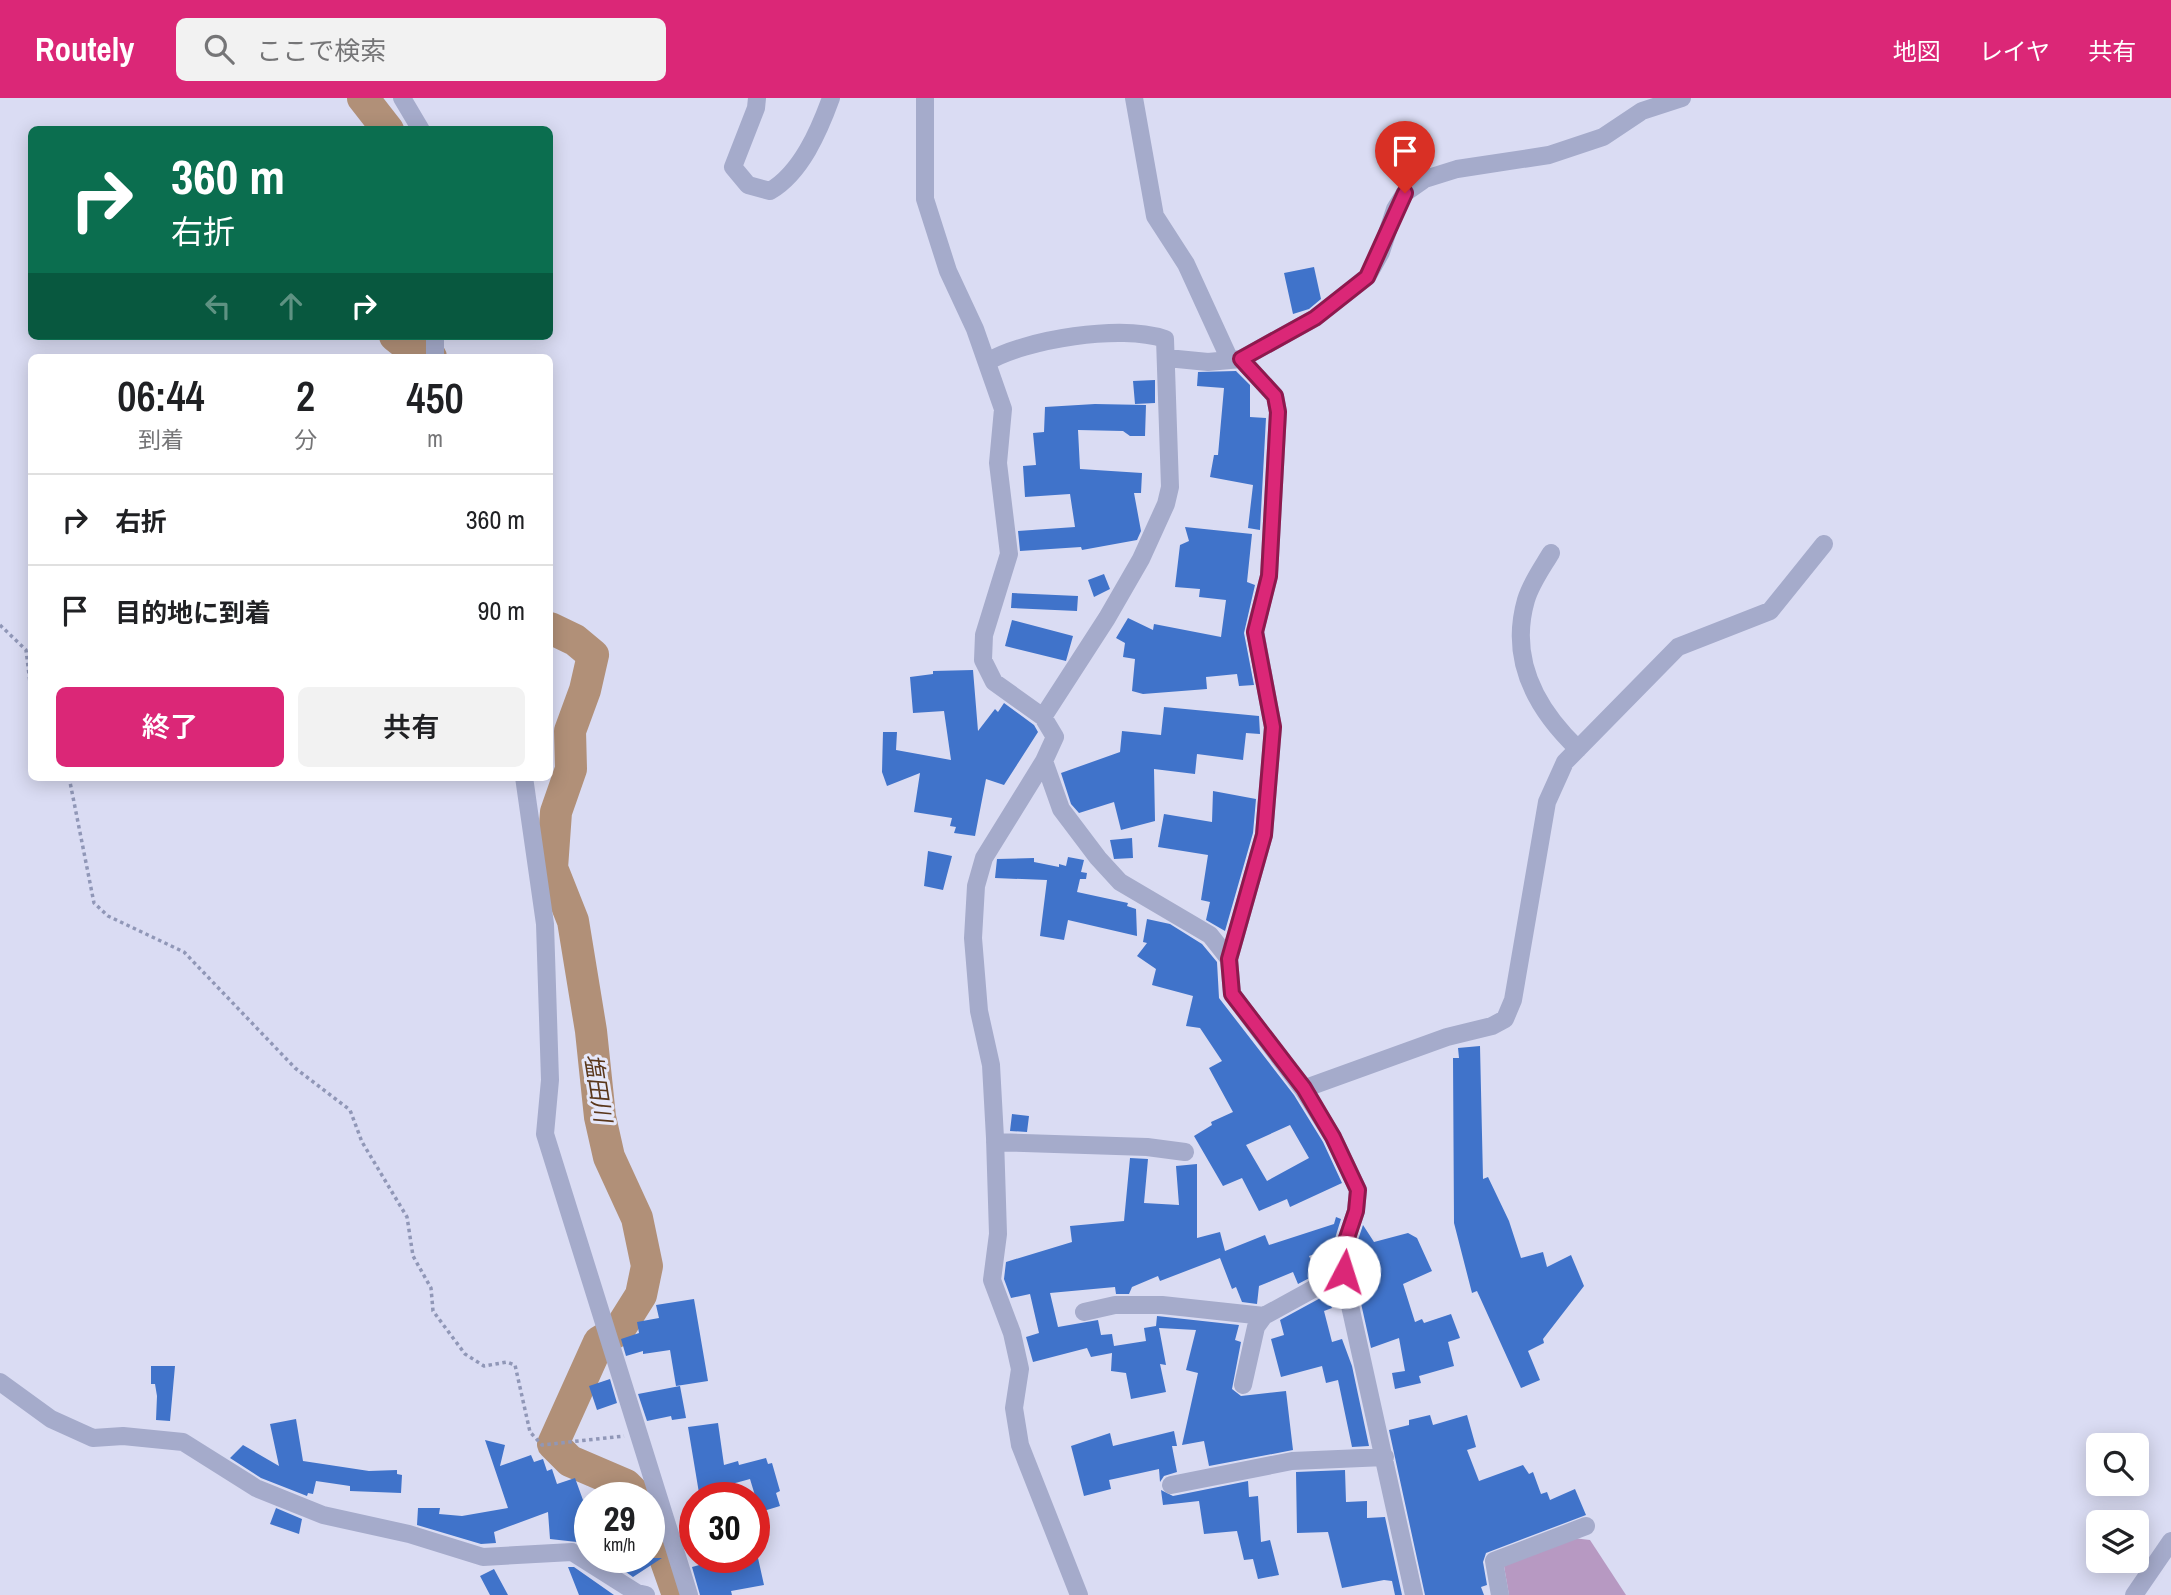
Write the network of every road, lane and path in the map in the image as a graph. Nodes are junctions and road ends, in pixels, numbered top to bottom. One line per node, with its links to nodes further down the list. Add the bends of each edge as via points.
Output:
1 (402, 98): 7 (street)
2 (757, 98): 3 (street, via 733,167 748,185 770,191 786,182 803,157)
3 (831, 98)
4 (925, 98): 10 (street, via 925,199 948,271)
5 (1134, 98): 9 (street, via 1155,216)
6 (1682, 98): 9 (street, via 1642,111 1603,137 1549,155 1457,169 1425,179 1405,193 1395,209 1367,277 1315,318)
7 (419, 126)
8 (1167, 358): 9 (street, via 1208,362); 10 (street, via 1165,339 1154,335 1094,335 1032,343); 15 (street, via 1164,397 1170,487 1166,504 1107,618)
9 (1235, 358): 20 (street, via 1275,396 1278,412 1269,576 1255,632 1273,727 1264,835)
10 (987, 362): 15 (street, via 1003,409 998,463 1009,554 984,635 983,660 994,682)
11 (1824, 544): 16 (street, via 1770,611 1678,647)
12 (1551, 553): 16 (street, via 1526,599 1522,648 1526,674 1542,710)
13 (0, 625): 14 (path, via 26,650)
14 (28, 666)
15 (1043, 717): 17 (street, via 1055,737)
16 (1578, 749): 21 (street, via 1565,762 1547,802 1513,1000 1505,1019)
17 (1044, 761): 20 (street, via 1060,809 1120,882 1210,935); 22 (street, via 984,858 976,886 973,938 979,1011 991,1065)
18 (70, 781): 29 (path, via 94,903 108,916 184,952 295,1068 350,1110 362,1142 407,1217 413,1256 431,1288 433,1311 464,1354 484,1366 514,1365 530,1432 542,1445)
19 (525, 781): 29 (street, via 545,924 550,1080 545,1134)
20 (1229, 959): 21 (street, via 1232,994)
21 (1304, 1088): 24 (street, via 1358,1190 1343,1250)
22 (995, 1142): 23 (street); 36 (street, via 998,1234 992,1280 1020,1369 1014,1408 1020,1445)
23 (1185, 1152)
24 (1344, 1272): 26 (street); 30 (street)
25 (1084, 1312): 26 (street, via 1115,1305 1162,1305)
26 (1264, 1316): 28 (street, via 1256,1328)
27 (0, 1382): 34 (street, via 51,1419 93,1438 183,1442 256,1488 323,1515 483,1557 572,1552)
28 (1243, 1385)
29 (638, 1434): 35 (street)
30 (1385, 1457): 31 (street, via 1292,1461); 37 (street)
31 (1171, 1485)
32 (1586, 1526): 38 (street, via 1494,1561)
33 (2171, 1541): 39 (street)
34 (646, 1595)
35 (689, 1595)
36 (1079, 1595)
37 (1414, 1595)
38 (1500, 1595)
39 (2134, 1595)

